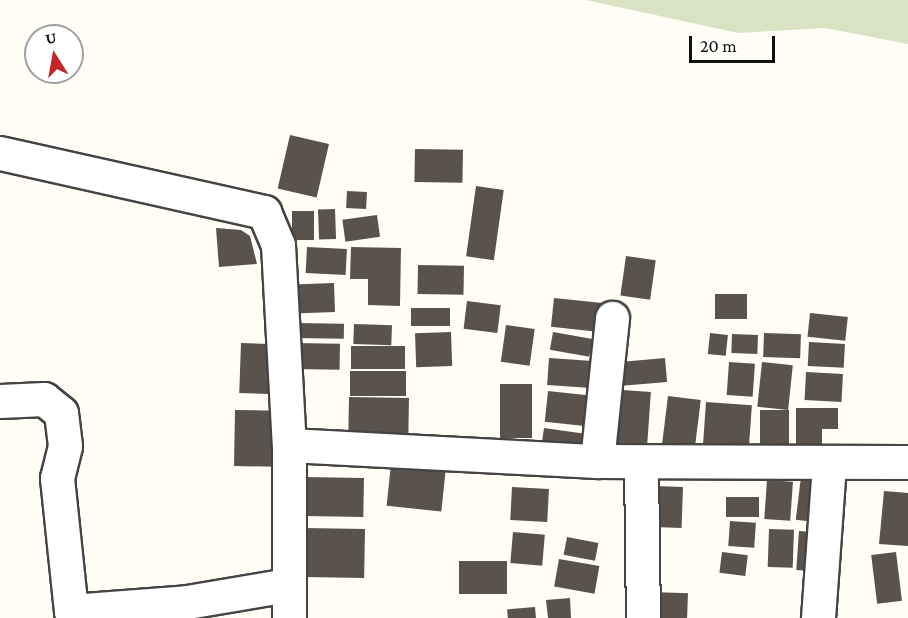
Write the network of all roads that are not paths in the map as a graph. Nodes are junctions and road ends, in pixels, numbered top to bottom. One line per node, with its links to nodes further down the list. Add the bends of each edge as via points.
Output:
1 (0, 153): 4 (street, via 264,212 278,245)
2 (612, 318): 5 (street)
3 (0, 401): 10 (street, via 44,399 61,413 65,446 57,478)
4 (289, 445): 5 (street); 9 (street)
5 (597, 461): 6 (street)
6 (641, 462): 8 (street); 12 (street)
7 (908, 462): 8 (street)
8 (829, 463): 13 (street)
9 (288, 585): 10 (street, via 187,603); 11 (street)
10 (71, 615)
11 (289, 618)
12 (643, 618)
13 (818, 618)

